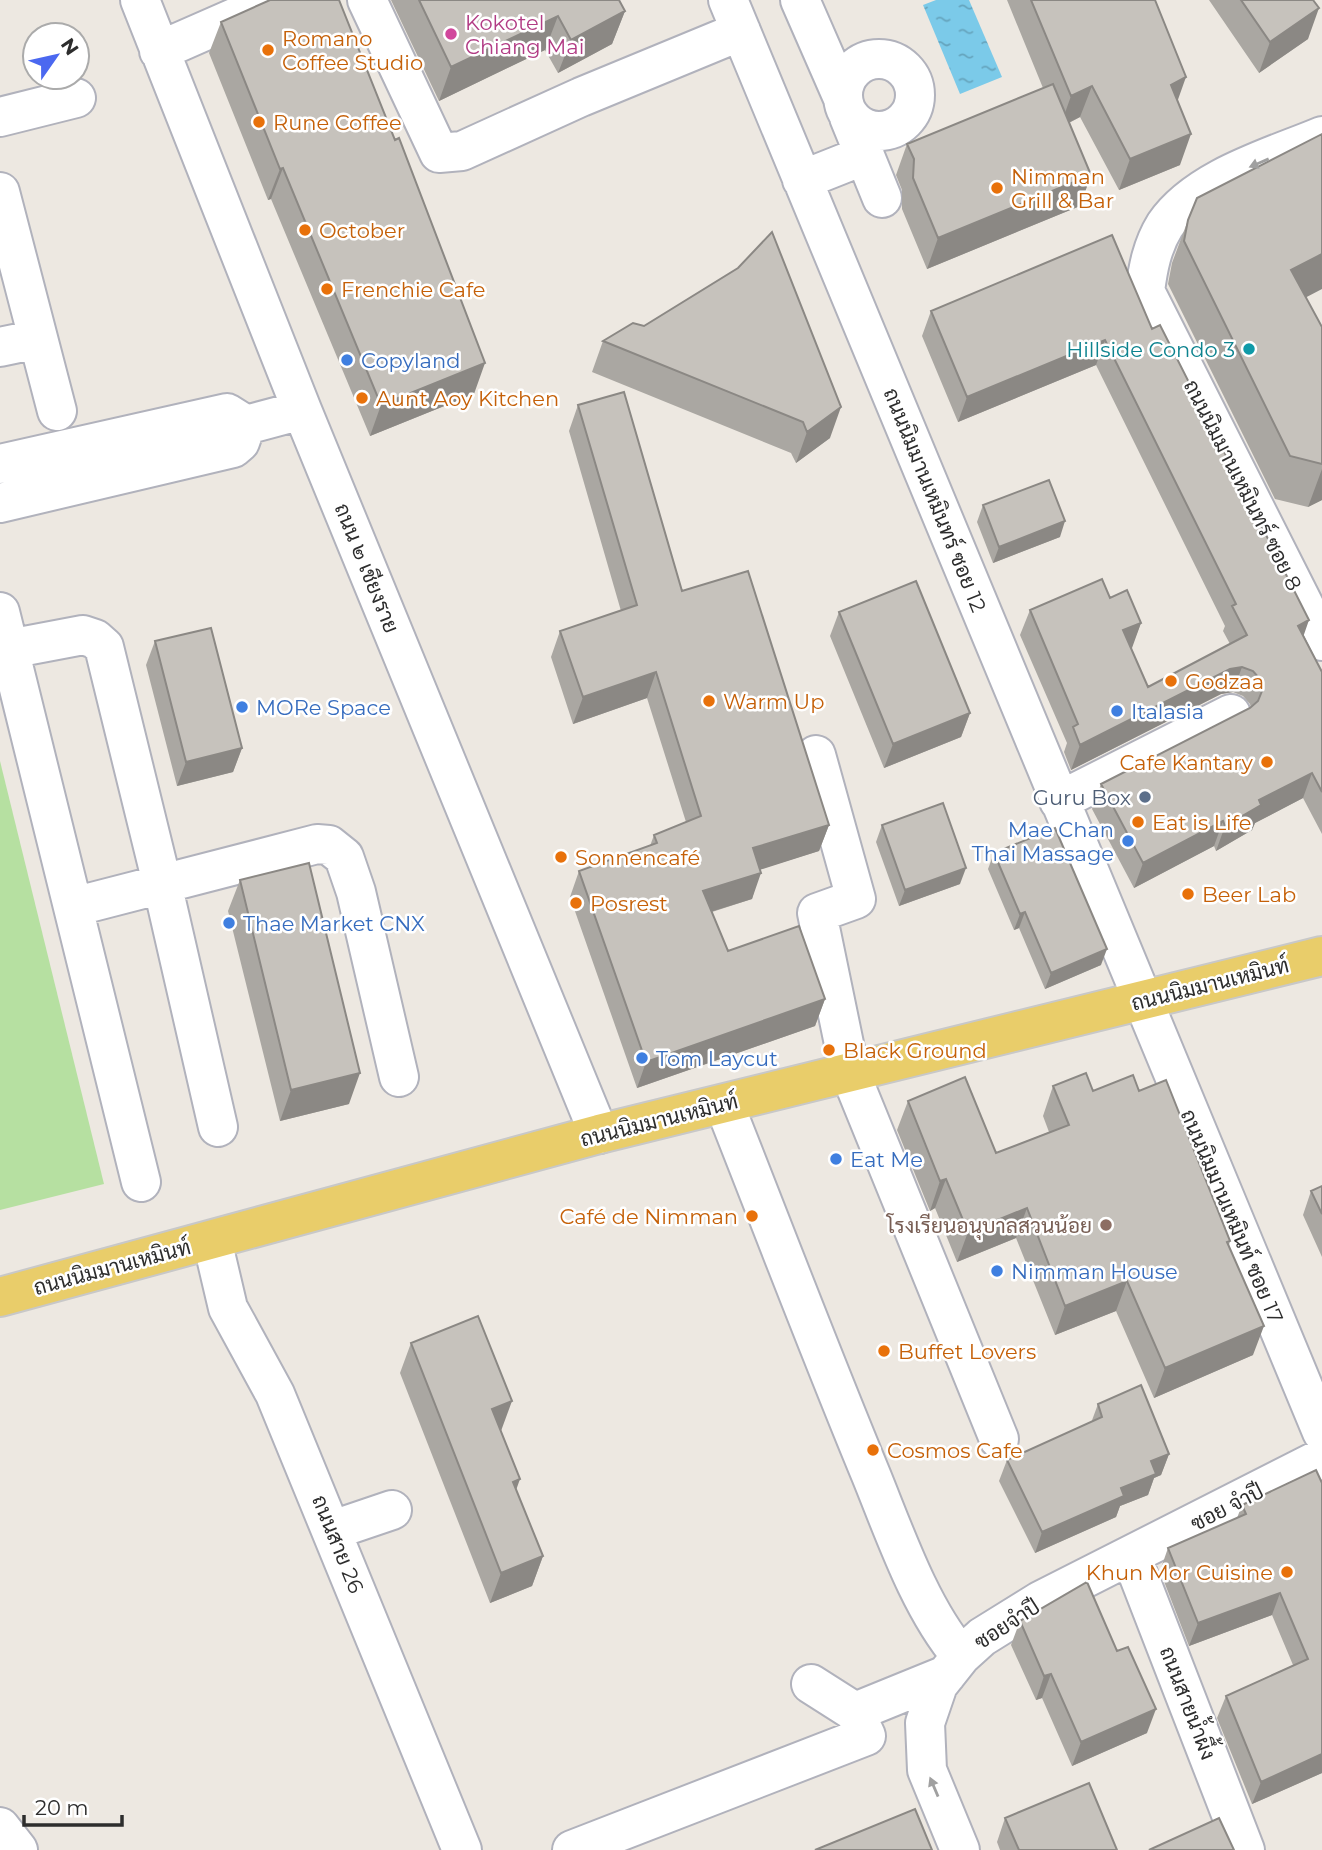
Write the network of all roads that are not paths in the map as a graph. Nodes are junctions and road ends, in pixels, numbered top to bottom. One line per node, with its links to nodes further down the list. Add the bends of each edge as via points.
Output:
1 (141, 0): 6 (street, ถนน ๒ เชียงราย)
2 (275, 0): 6 (street)
3 (367, 0): 5 (street, via 439,153 462,151 581,97)
4 (800, 0): 10 (street)
5 (734, 15): 11 (street, ถนนนิมมานเหมินทร์ ซอย 12)
6 (159, 51): 16 (street, ถนน ๒ เชียงราย)
7 (76, 98): 8 (street)
8 (0, 117)
9 (1322, 136): 22 (street, ถนนนิมมานเหมินทร์ ซอย 8, one-way to 22, via 1212,183 1166,224 1148,263 1145,292)
10 (865, 155): 11 (street); 13 (street)
11 (802, 180): 26 (street, ถนนนิมมานเหมินทร์ ซอย 12)
12 (0, 192): 14 (street)
13 (882, 198)
14 (38, 339): 15 (street); 17 (street)
15 (0, 347)
16 (302, 410): 18 (street, via 246,425 228,413); 35 (street, ถนน ๒ เชียงราย)
17 (57, 411)
18 (125, 455): 19 (street); 20 (street)
19 (0, 464)
20 (0, 503)
21 (0, 612): 23 (street)
22 (1322, 641)
23 (9, 649): 27 (street, via 83,635 104,647); 28 (street)
24 (1231, 714): 26 (street)
25 (816, 755): 31 (street, via 856,899 817,913)
26 (1059, 801): 30 (street, ถนนนิมมานเหมินทร์ ซอย 12)
27 (162, 883): 28 (street); 32 (street, via 317,844 329,845 344,857); 34 (street)
28 (73, 907): 36 (street)
29 (1322, 956): 30 (main road, ถนนนิมมานเหมินท์)
30 (1142, 1001): 31 (main road, ถนนนิมมานเหมินท์); 39 (street, ถนนนิมมานเหมินท์ ซอย 17)
31 (850, 1073): 33 (main road, ถนนนิมมานเหมินท์); 40 (street)
32 (399, 1077)
33 (724, 1104): 35 (main road, ถนนนิมมานเหมินท์); 45 (street, via 898,1541 945,1637)
34 (218, 1127)
35 (598, 1134): 37 (main road, ถนนนิมมานเหมินท์)
36 (141, 1182)
37 (212, 1240): 38 (main road, ถนนนิมมานเหมินท์); 43 (street, ถนนสาย 26, via 228,1308 275,1394)
38 (0, 1297)
39 (1322, 1432)
40 (999, 1439)
41 (1322, 1458): 44 (street, ซอย จำปี)
42 (392, 1510): 43 (street)
43 (333, 1530): 50 (street, ถนนสาย 26)
44 (1131, 1556): 45 (street, ซอยจำปี, via 1040,1601 982,1637); 53 (street, ถนนสายน้ำผึ้ง)
45 (953, 1665): 47 (street); 52 (street, ซอยจำปี, one-way to 45, via 927,1770 925,1723 938,1685)
46 (811, 1684): 47 (street)
47 (855, 1712): 51 (street, via 866,1736)
48 (0, 1827): 49 (street)
49 (18, 1850)
50 (461, 1850)
51 (572, 1850)
52 (960, 1850)
53 (1245, 1850)

